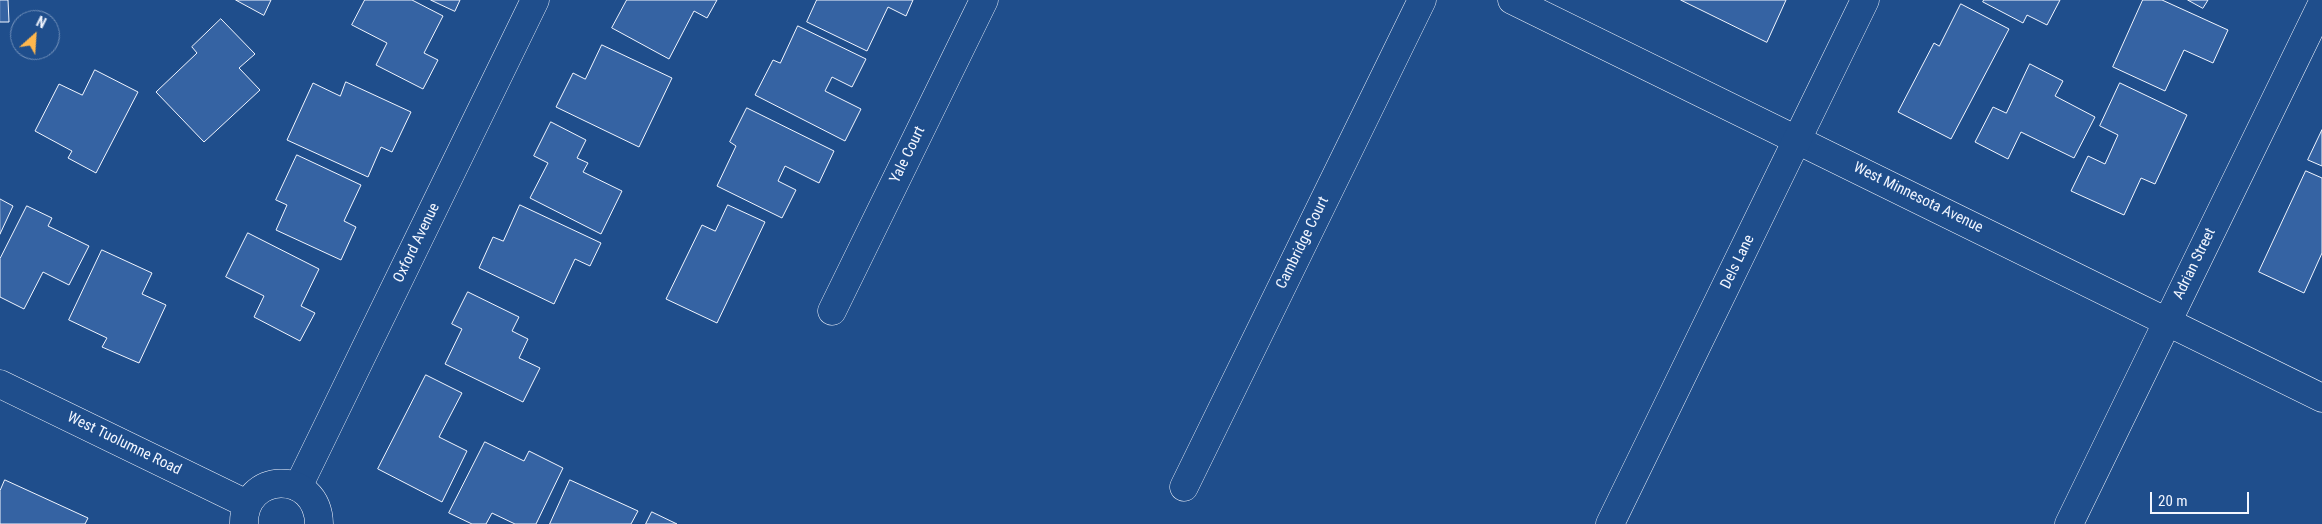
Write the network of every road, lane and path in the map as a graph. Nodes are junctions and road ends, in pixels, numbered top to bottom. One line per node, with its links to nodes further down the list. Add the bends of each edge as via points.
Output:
1 (536, 0): 12 (street, Oxford Avenue)
2 (984, 0): 8 (street, Yale Court)
3 (1422, 0): 13 (street, Cambridge Court)
4 (1512, 0): 7 (street, West Minnesota Avenue)
5 (1865, 0): 7 (street, Dels Lane)
6 (2322, 4): 9 (street, Adrian Street)
7 (1798, 139): 9 (street, West Minnesota Avenue); 16 (street, Dels Lane)
8 (832, 311)
9 (2168, 320): 11 (street, West Minnesota Avenue); 17 (street, Adrian Street)
10 (0, 384): 14 (street, West Tuolumne Road)
11 (2322, 398)
12 (298, 486): 14 (street, via 275,484 264,487); 15 (street, via 315,502)
13 (1184, 487)
14 (246, 514)
15 (319, 524)
16 (1610, 524)
17 (2069, 524)

